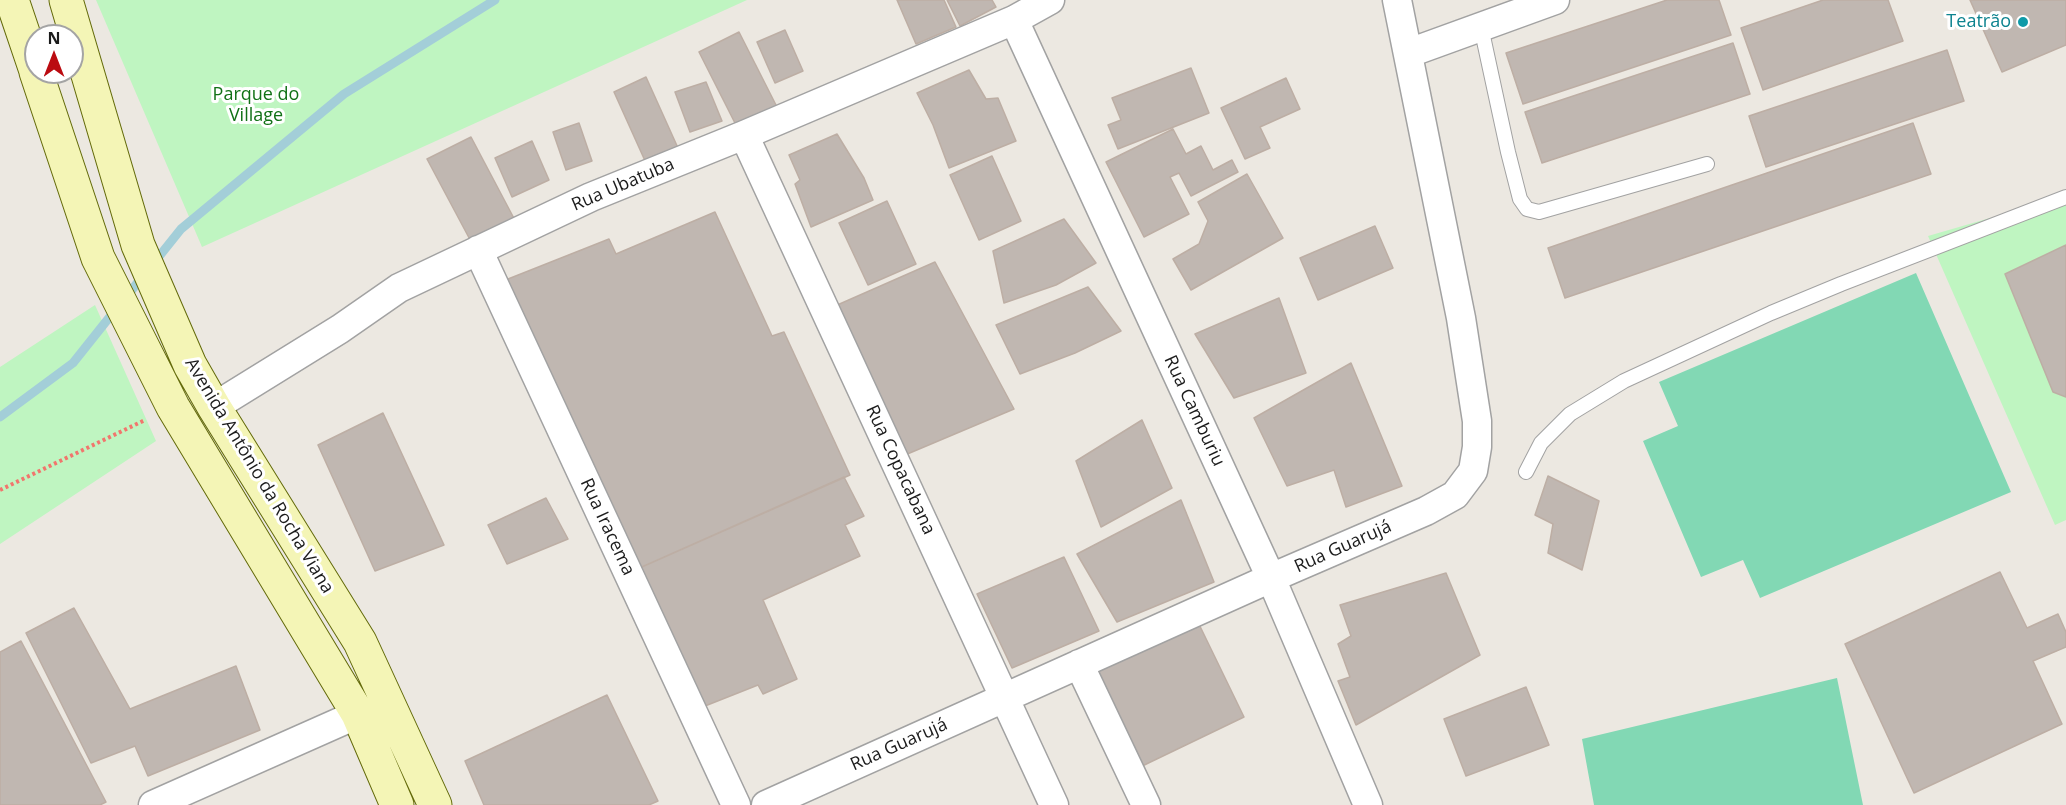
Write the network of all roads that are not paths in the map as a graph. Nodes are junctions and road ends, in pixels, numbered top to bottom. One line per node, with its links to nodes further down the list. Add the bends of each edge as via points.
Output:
1 (12, 0): 8 (main road, Avenida Antônio da Rocha Viana)
2 (1050, 0): 6 (street, Rua Ubatuba)
3 (1397, 0): 9 (street, Rua Guarujá)
4 (1555, 0): 7 (street)
5 (67, 1): 15 (main road, Avenida Antônio da Rocha Viana, via 138,244 190,365)
6 (1014, 20): 11 (street, Rua Ubatuba); 17 (street, Rua Camburiu)
7 (1481, 27): 9 (street); 12 (lane, via 1510,161 1520,199 1527,208 1539,212)
8 (24, 36)
9 (1409, 53): 17 (street, Rua Guarujá, via 1471,379 1477,421 1473,471 1455,495 1426,511)
10 (40, 84): 20 (main road, Avenida Antônio da Rocha Viana, via 98,258 166,392)
11 (744, 135): 14 (street, Rua Ubatuba, via 591,197); 19 (street, Rua Copacabana)
12 (1707, 164)
13 (2066, 197): 16 (lane, via 1831,288 1624,381 1570,414 1541,443)
14 (478, 250): 15 (street, Rua Ubatuba, via 399,288); 24 (street, Rua Iracema)
15 (214, 407): 23 (main road, Avenida Antônio da Rocha Viana, via 360,642)
16 (1526, 472)
17 (1271, 578): 18 (street, Rua Guarujá); 28 (street, Rua Camburiu)
18 (1079, 664): 19 (street, Rua Guarujá); 27 (street)
19 (1006, 698): 25 (street, Rua Guarujá); 26 (street, Rua Copacabana)
20 (358, 714): 21 (street); 22 (main road, Avenida Antônio da Rocha Viana)
21 (153, 805)
22 (397, 805)
23 (435, 805)
24 (736, 805)
25 (766, 805)
26 (1054, 805)
27 (1146, 805)
28 (1368, 805)

